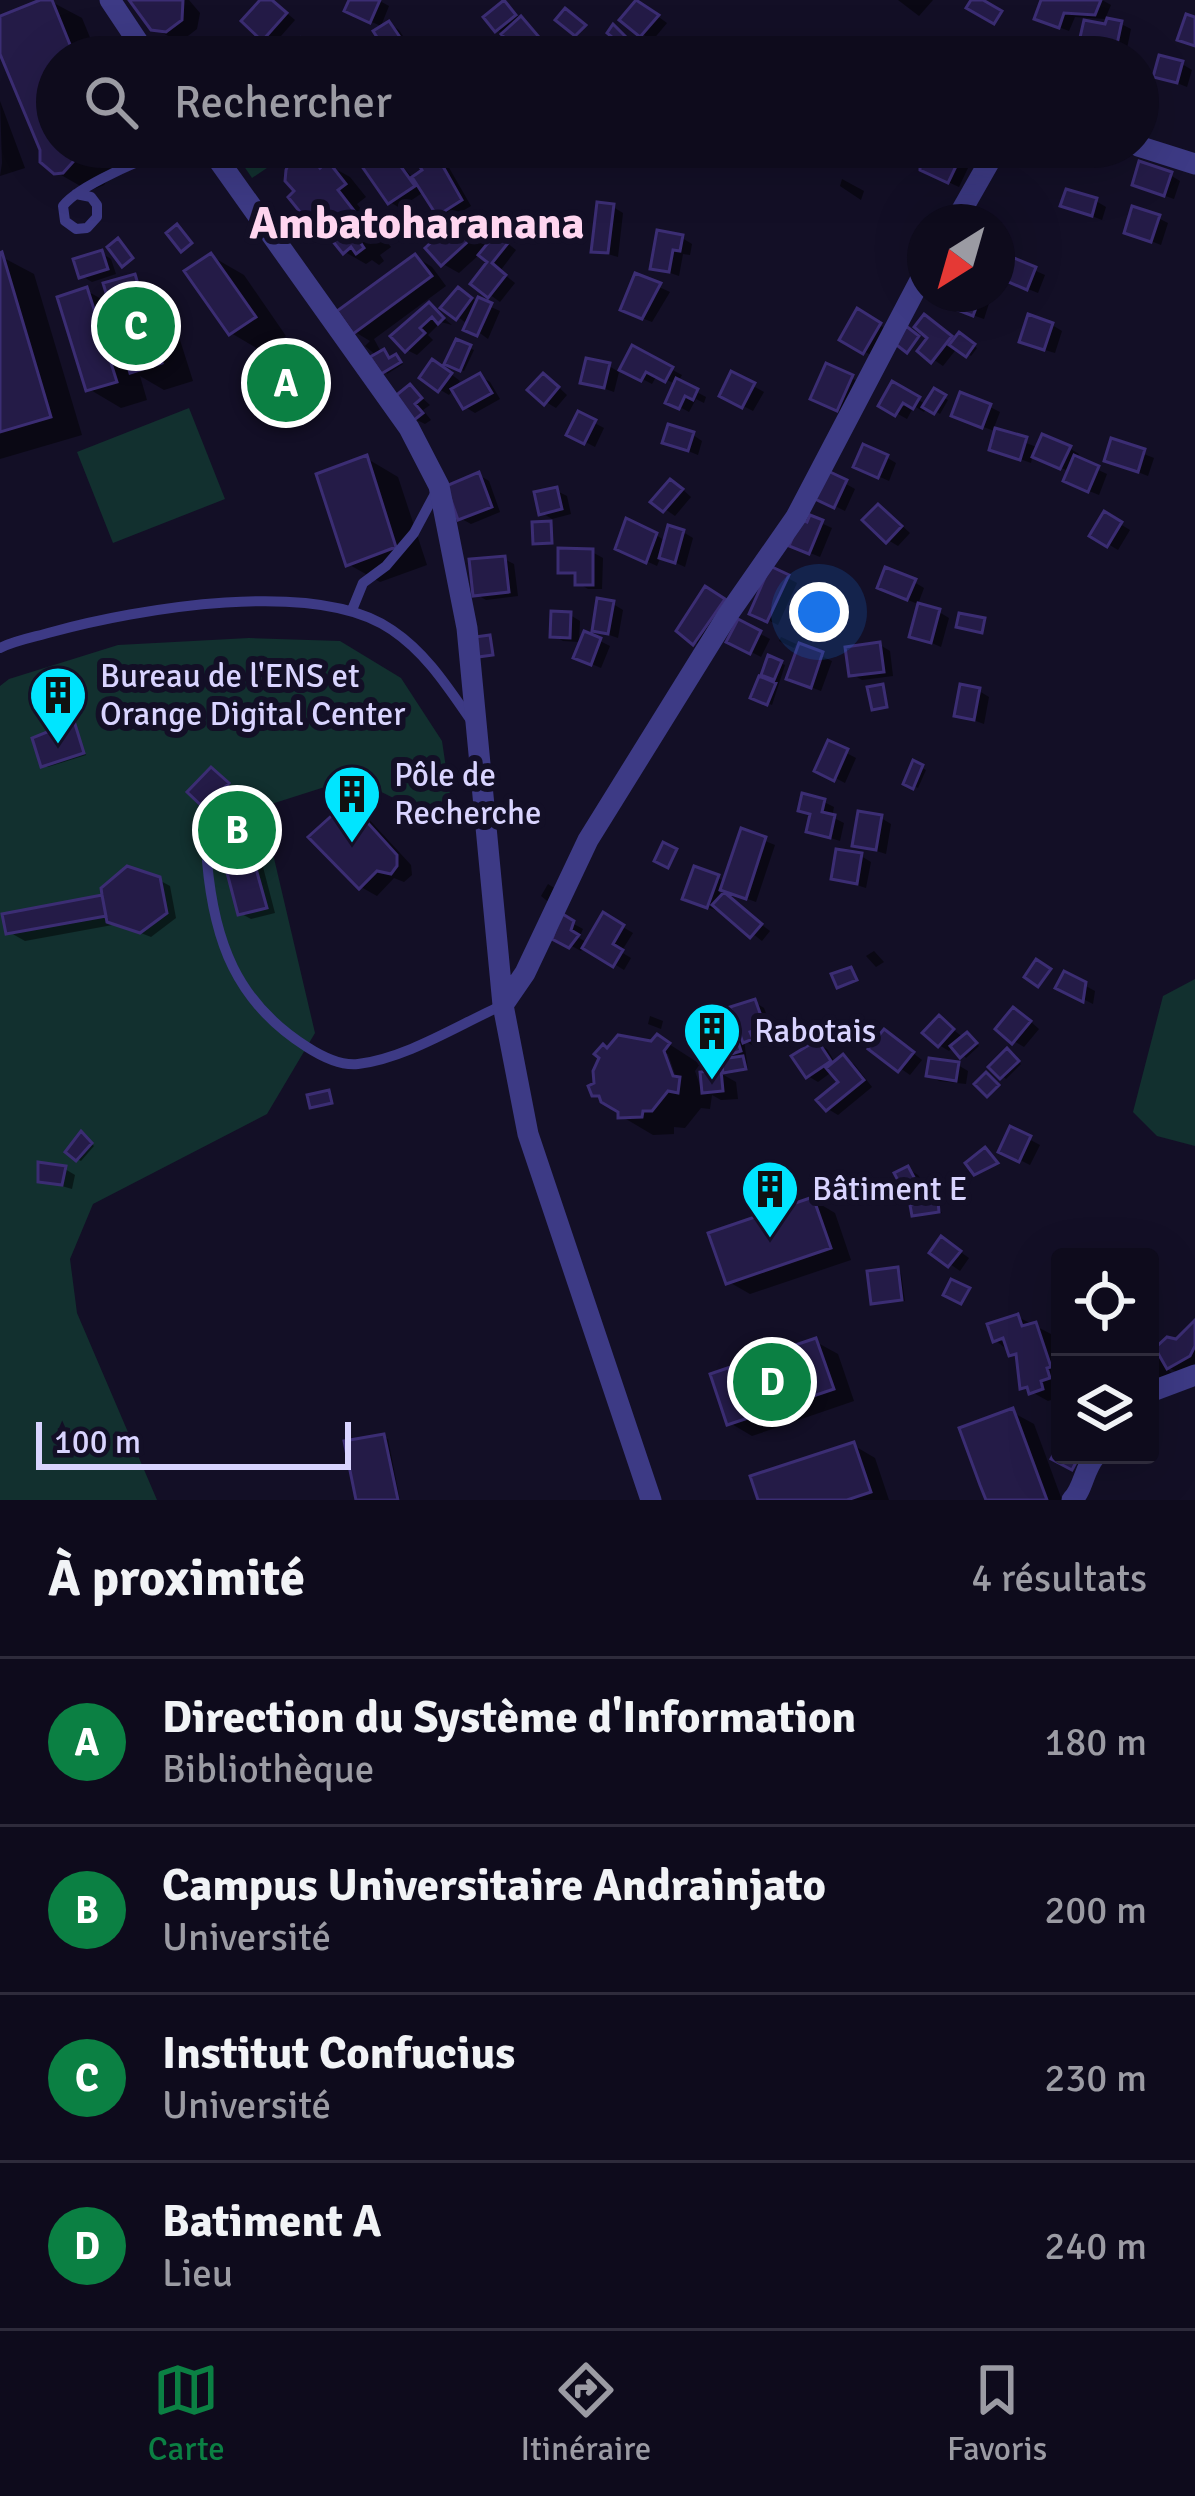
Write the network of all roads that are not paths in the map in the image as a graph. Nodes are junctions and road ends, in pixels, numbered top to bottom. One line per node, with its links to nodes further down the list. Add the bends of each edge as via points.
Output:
1 (110, 0): 2 (street)
2 (134, 36)
3 (1159, 153): 4 (street)
4 (1195, 164)
5 (133, 168): 8 (lane)
6 (224, 168): 11 (street, via 409,428)
7 (986, 168): 9 (street)
8 (76, 194)
9 (965, 204)
10 (907, 305): 16 (street, via 796,517 588,840)
11 (439, 486): 12 (lane, via 414,533 363,583); 14 (street)
12 (352, 610): 13 (lane, via 193,605); 14 (lane, via 391,628 432,665)
13 (0, 648)
14 (475, 727): 16 (street)
15 (207, 861): 16 (lane, via 220,940 240,986 291,1037 324,1057 355,1065)
16 (503, 1005): 20 (street, via 528,1134)
17 (1195, 1375): 18 (street)
18 (1159, 1389)
19 (1088, 1464): 21 (street)
20 (652, 1500)
21 (1072, 1500)

